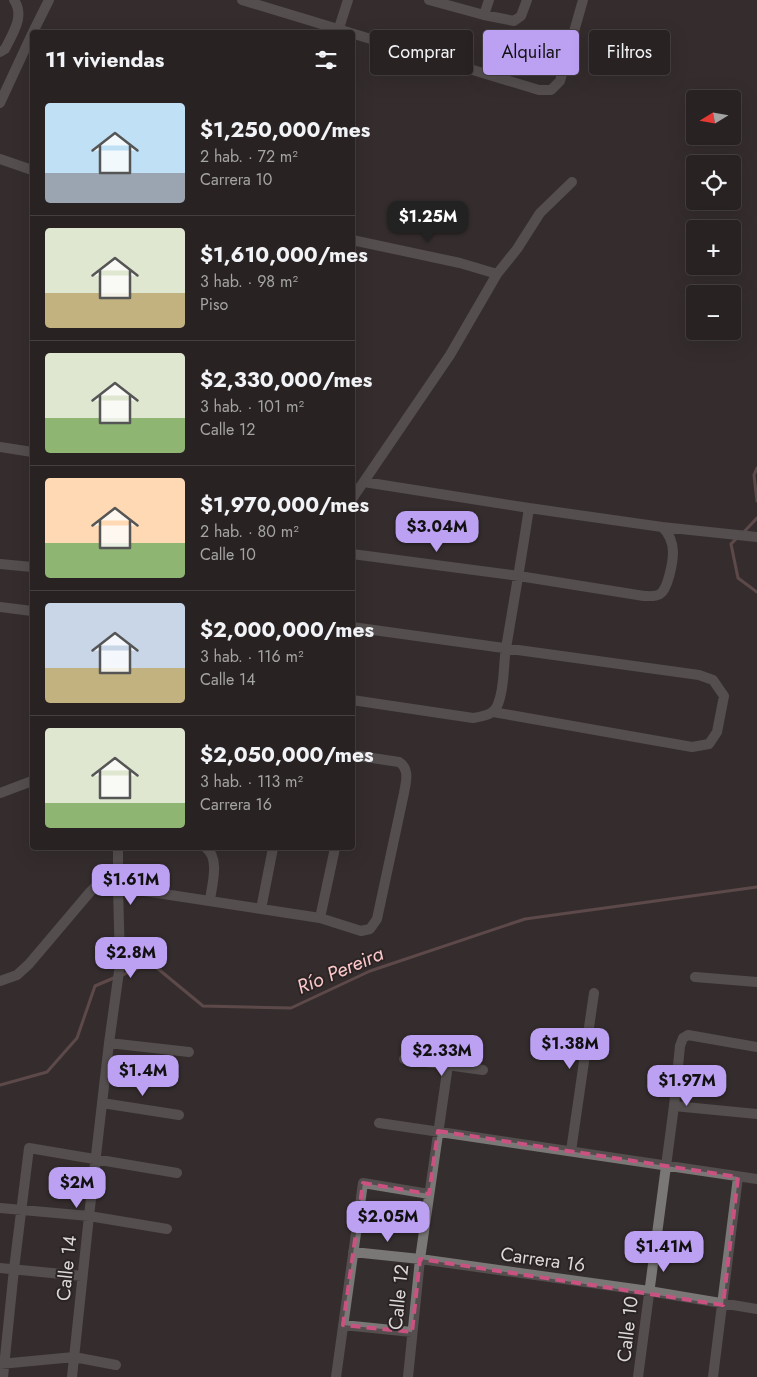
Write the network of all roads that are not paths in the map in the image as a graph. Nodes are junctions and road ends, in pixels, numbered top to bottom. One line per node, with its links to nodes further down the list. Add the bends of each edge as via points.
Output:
1 (14, 0): 15 (street, via 20,17 6,50)
2 (49, 0): 11 (street)
3 (242, 0): 10 (street)
4 (348, 0): 10 (street)
5 (429, 0): 9 (street)
6 (489, 0): 9 (street)
7 (527, 0): 9 (street, via 522,16 514,21)
8 (582, 0): 13 (street, via 560,81 551,90 539,90)
9 (484, 15)
10 (339, 28): 12 (street)
11 (34, 30)
12 (345, 30)
13 (355, 33)
14 (30, 39): 16 (street)
15 (0, 52)
16 (0, 103)
17 (0, 159): 18 (street)
18 (30, 169)
19 (572, 182): 21 (street, via 540,213)
20 (355, 241): 21 (street)
21 (497, 274): 24 (street, via 450,355)
22 (0, 447): 23 (street)
23 (30, 452)
24 (364, 482): 25 (street); 26 (street)
25 (355, 495)
26 (528, 508): 27 (street); 32 (street)
27 (662, 528): 28 (street); 32 (street, via 670,538 673,552 665,589 656,596)
28 (757, 537)
29 (355, 554): 32 (street)
30 (0, 564): 31 (street)
31 (30, 567)
32 (519, 576): 36 (street)
33 (0, 607): 34 (street)
34 (30, 611)
35 (355, 627): 36 (street)
36 (506, 649): 38 (street, via 502,690); 38 (street, via 699,675 713,680 724,696 718,732 709,744 692,747)
37 (355, 700): 38 (street, via 473,718)
38 (493, 712)
39 (355, 758): 49 (street, via 395,760 402,764 406,774 404,793 375,923 370,929 361,931)
40 (30, 782): 41 (street)
41 (0, 793)
42 (118, 850): 46 (street, Calle 14)
43 (208, 850): 47 (street, via 214,868)
44 (273, 850): 48 (street)
45 (335, 850): 49 (street)
46 (118, 883): 47 (street); 51 (street, via 100,882 29,964 17,975); 54 (street, Calle 14, via 120,964)
47 (210, 900): 48 (street)
48 (261, 909): 49 (street)
49 (320, 918)
50 (695, 977): 52 (street)
51 (0, 982)
52 (757, 982)
53 (594, 993): 66 (street)
54 (109, 1043): 56 (street); 60 (street, Calle 14)
55 (757, 1047): 61 (street, Calle 10, via 688,1035 683,1038)
56 (189, 1052)
57 (404, 1059): 58 (street)
58 (448, 1065): 59 (street); 65 (street, Calle 12)
59 (483, 1070)
60 (102, 1103): 63 (street); 67 (street, Calle 14)
61 (674, 1106): 62 (street); 68 (street, Calle 10)
62 (757, 1114)
63 (179, 1115)
64 (379, 1123): 65 (street)
65 (438, 1131): 66 (street); 72 (street, Calle 12)
66 (571, 1151): 68 (street)
67 (96, 1158): 69 (street); 74 (street, via 29,1148); 75 (street, Calle 14)
68 (666, 1166): 70 (street); 82 (street, Calle 10)
69 (177, 1173)
70 (738, 1177): 71 (street); 83 (street)
71 (757, 1179)
72 (429, 1194): 77 (street, via 363,1183); 78 (street, Calle 12)
73 (0, 1208): 74 (street)
74 (21, 1210): 75 (street); 80 (street)
75 (88, 1216): 76 (street); 81 (street, Calle 14)
76 (167, 1229)
77 (353, 1252): 78 (street, Carrera 16); 85 (street)
78 (420, 1259): 82 (street, Carrera 16); 86 (street, Calle 12)
79 (0, 1268): 80 (street)
80 (14, 1269): 81 (street); 88 (street)
81 (82, 1276): 87 (street, Calle 14)
82 (649, 1291): 83 (street, Carrera 16); 94 (street, Calle 10)
83 (723, 1304): 84 (street, Carrera 16); 95 (street)
84 (757, 1309)
85 (343, 1326): 86 (street); 92 (street)
86 (412, 1332): 93 (street, Calle 12)
87 (74, 1357): 88 (street); 89 (street); 91 (street, Calle 14)
88 (2, 1364): 90 (street)
89 (116, 1365)
90 (3, 1377)
91 (72, 1377)
92 (336, 1377)
93 (408, 1377)
94 (638, 1377)
95 (714, 1377)

